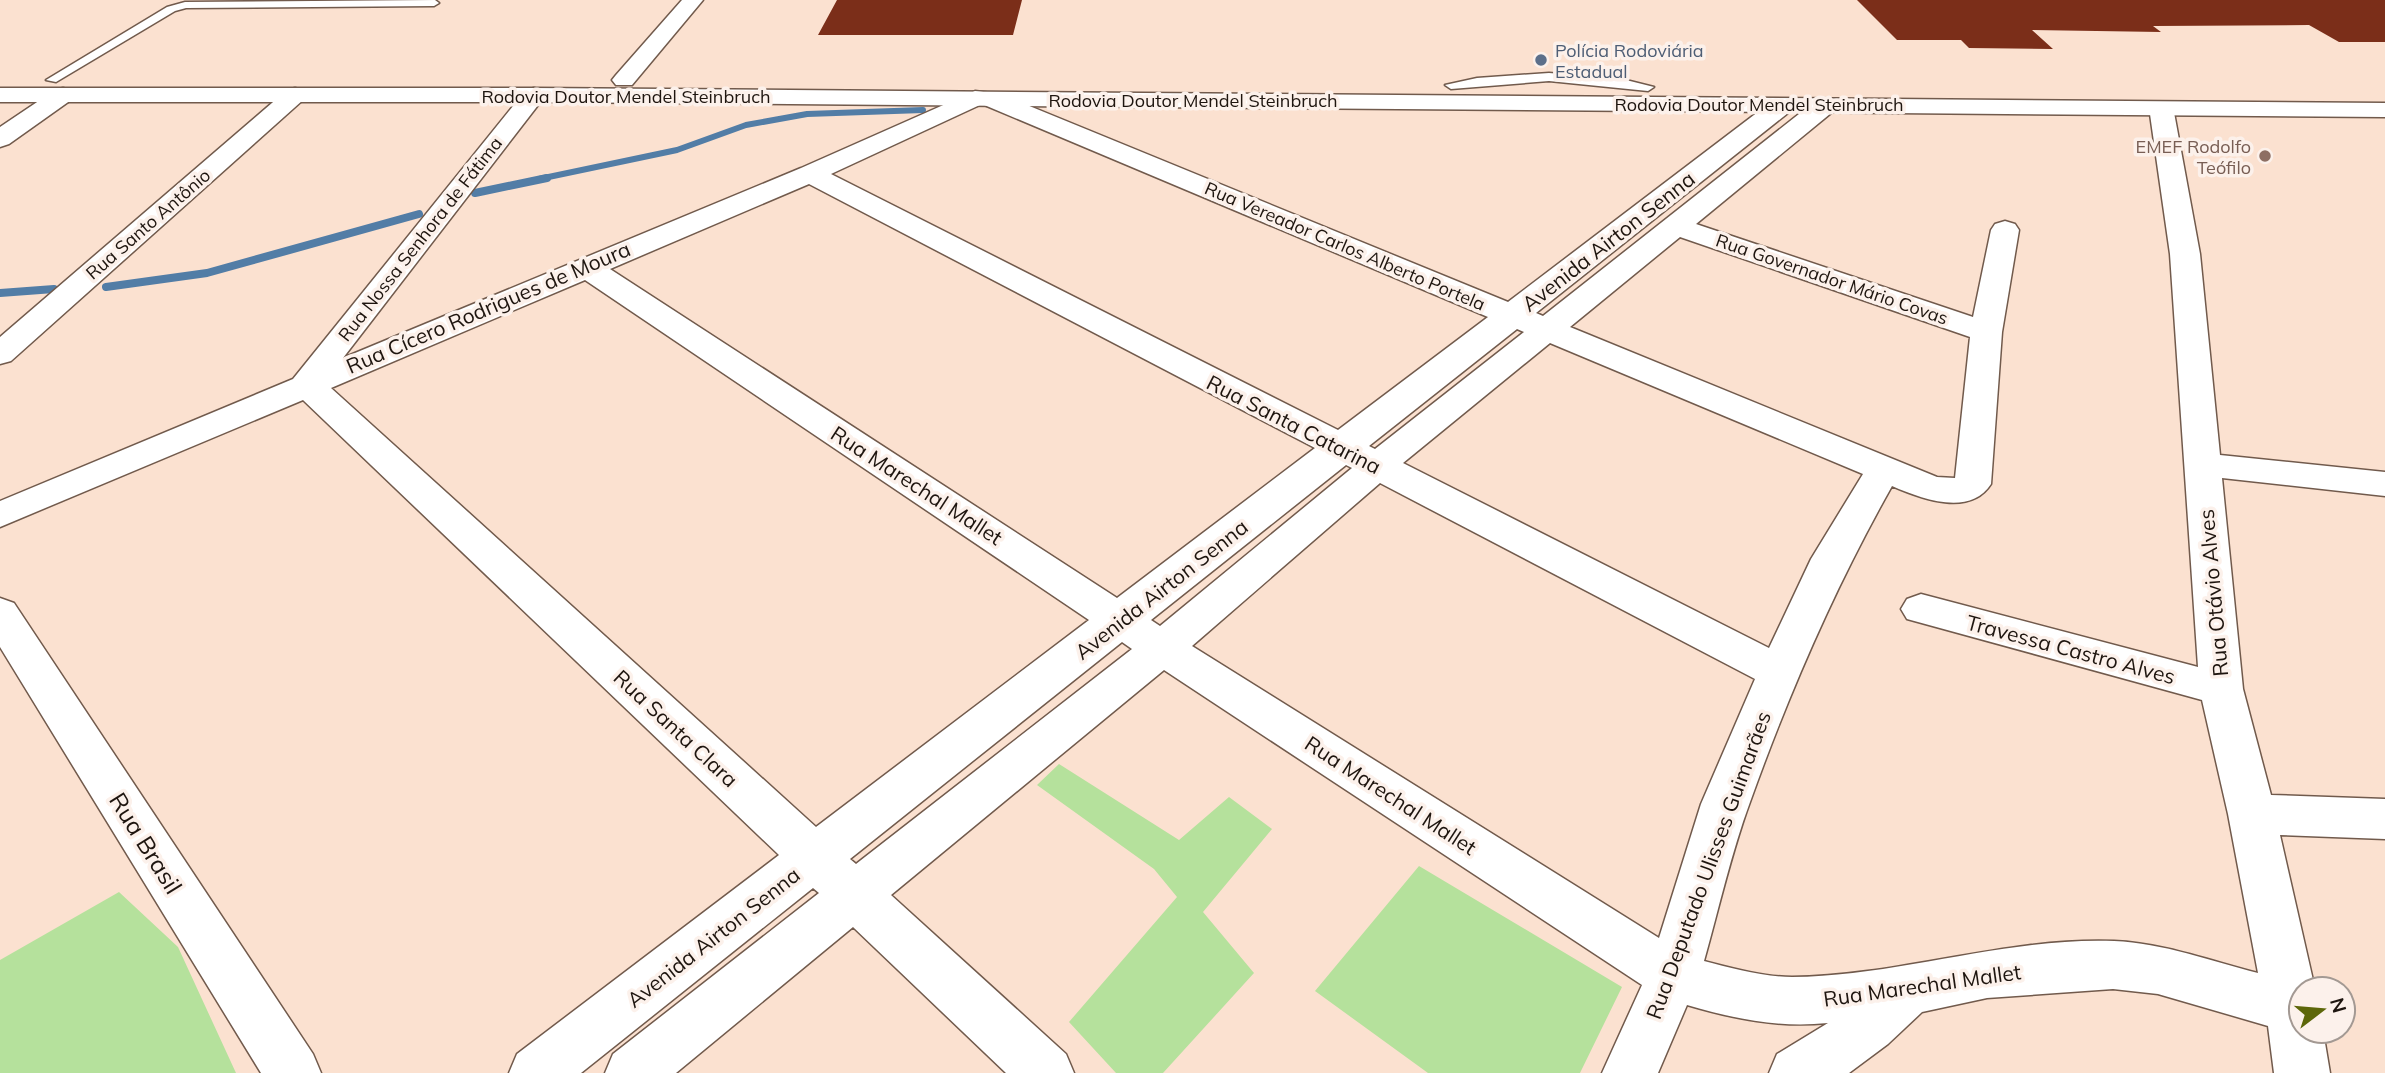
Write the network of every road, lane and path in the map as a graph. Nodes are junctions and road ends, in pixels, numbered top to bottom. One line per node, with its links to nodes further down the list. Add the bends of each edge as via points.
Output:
1 (693, 0): 4 (main road)
2 (434, 2): 6 (lane, via 185,5 171,9)
3 (0, 80): 6 (main road, Rodovia Doutor Mendel Steinbruch)
4 (624, 80): 5 (main road, Rodovia Doutor Mendel Steinbruch); 6 (main road, Rodovia Doutor Mendel Steinbruch)
5 (1451, 85): 7 (lane, via 1513,76 1584,76); 9 (main road, Rodovia Doutor Mendel Steinbruch)
6 (57, 87): 12 (main road, Rodovia Doutor Mendel Steinbruch); 13 (main road, Rodovia Doutor Mendel Steinbruch); 19 (main road)
7 (1648, 87): 8 (main road, Rodovia Doutor Mendel Steinbruch); 11 (main road, Rodovia Doutor Mendel Steinbruch)
8 (2385, 92)
9 (1493, 93): 11 (main road, Rodovia Doutor Mendel Steinbruch); 14 (main road, Rodovia Doutor Mendel Steinbruch)
10 (534, 94): 13 (main road, Rodovia Doutor Mendel Steinbruch); 14 (main road, Rodovia Doutor Mendel Steinbruch); 27 (main road, Rua Nossa Senhora de Fátima)
11 (1610, 94): 15 (main road, Rodovia Doutor Mendel Steinbruch)
12 (0, 95)
13 (295, 95): 26 (main road, Rua Santo Antônio)
14 (983, 99): 20 (main road, Rua Cícero Rodrigues de Moura); 24 (main road, Rua Vereador Carlos Alberto Portela)
15 (1784, 104): 16 (main road, Rodovia Doutor Mendel Steinbruch); 22 (main road, Avenida Airton Senna)
16 (1827, 104): 17 (main road, Rodovia Doutor Mendel Steinbruch); 22 (main road, Avenida Airton Senna)
17 (2161, 107): 18 (main road, Rodovia Doutor Mendel Steinbruch); 29 (main road, Rua Otávio Alves, via 2185,254)
18 (2385, 110)
19 (0, 139)
20 (810, 173): 23 (main road, Rua Cícero Rodrigues de Moura); 28 (main road, Rua Santa Catarina)
21 (2005, 230): 25 (main road)
22 (1651, 235): 24 (main road, Avenida Airton Senna); 25 (main road, Rua Governador Mário Covas)
23 (584, 266): 27 (main road, Rua Cícero Rodrigues de Moura); 35 (main road, Rua Marechal Mallet)
24 (1530, 323): 28 (main road, Avenida Airton Senna); 30 (main road, Rua Vereador Carlos Alberto Portela)
25 (1986, 332): 30 (main road, Rua Vereador Carlos Alberto Portela, via 1973,484 1965,490 1932,489)
26 (0, 354)
27 (306, 384): 32 (main road, Rua Cícero Rodrigues de Moura); 41 (main road, Rua Santa Clara)
28 (1359, 458): 35 (main road, Avenida Airton Senna); 36 (main road, Avenida Airton Senna); 37 (main road, Rua Santa Catarina)
29 (2202, 464): 31 (main road); 38 (main road, Rua Otávio Alves)
30 (1883, 471): 37 (main road, Rua Deputado Ulisses Guimarães, via 1831,559)
31 (2385, 484)
32 (0, 515)
33 (1921, 609): 38 (main road, Travessa Castro Alves)
34 (0, 613): 48 (main road, Rua Brasil)
35 (1121, 620): 36 (main road, Rua Marechal Mallet); 41 (main road, Avenida Airton Senna)
36 (1162, 648): 42 (main road, Avenida Airton Senna); 43 (main road, Rua Marechal Mallet)
37 (1779, 672): 43 (main road, Rua Deputado Ulisses Guimarães, via 1725,804)
38 (2221, 689): 39 (main road, Rua Otávio Alves)
39 (2252, 814): 40 (main road); 44 (main road, Rua Otávio Alves)
40 (2385, 819)
41 (816, 858): 42 (main road, Rua Santa Clara); 49 (main road, Avenida Airton Senna)
42 (855, 894): 50 (main road, Avenida Airton Senna); 51 (main road, Rua Santa Clara)
43 (1673, 976): 45 (main road, Rua Marechal Mallet, via 1720,990 1791,1002); 52 (main road, Rua Deputado Ulisses Guimarães)
44 (2287, 984)
45 (1907, 990): 46 (main road, Rua Marechal Mallet, via 1987,974 2113,965 2158,970); 53 (main road, via 1873,1025)
46 (2287, 1007)
47 (2298, 1045): 54 (main road, Rua Otávio Alves)
48 (293, 1073)
49 (537, 1073)
50 (633, 1073)
51 (1046, 1073)
52 (1630, 1073)
53 (1797, 1073)
54 (2302, 1073)

